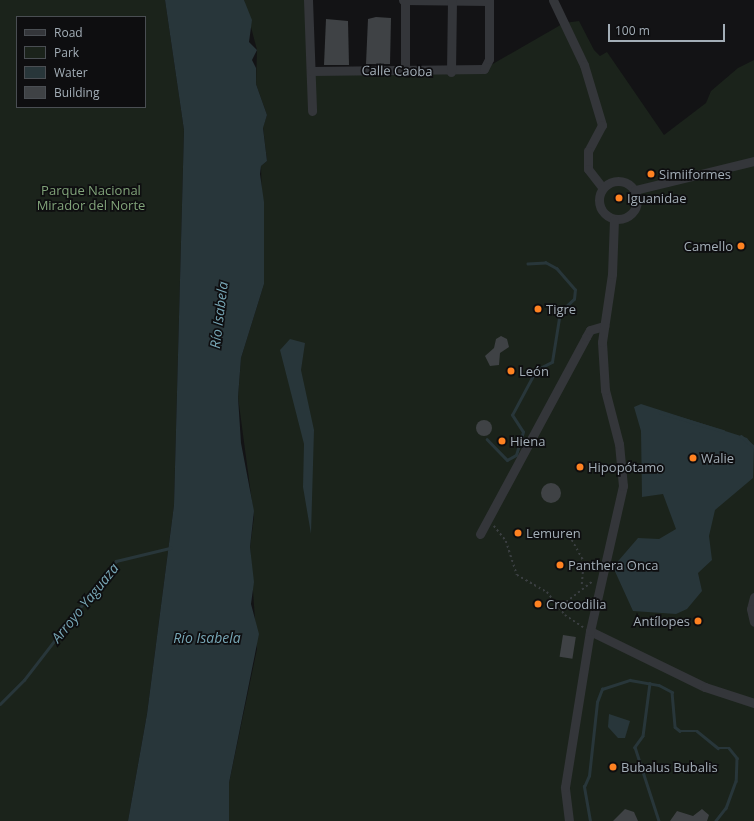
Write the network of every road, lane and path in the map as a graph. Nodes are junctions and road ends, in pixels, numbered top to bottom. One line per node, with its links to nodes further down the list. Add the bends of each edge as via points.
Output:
1 (308, 0): 7 (street)
2 (404, 0): 3 (street); 6 (street)
3 (452, 0): 4 (street); 8 (street)
4 (489, 0): 8 (street, Calle Caoba, via 488,59 484,69)
5 (553, 0): 11 (street, via 584,65 602,125 588,151 588,169)
6 (405, 70): 7 (street, Calle Caoba); 8 (street, Calle Caoba)
7 (311, 71): 9 (street)
8 (451, 72)
9 (312, 111)
10 (754, 160): 12 (street)
11 (603, 188): 12 (street, via 613,181 626,182); 13 (street, via 599,202 606,215)
12 (635, 190): 13 (street, via 638,202 632,214)
13 (614, 220): 14 (street, via 612,274)
14 (604, 326): 15 (street, via 590,330); 18 (street, via 605,390 619,444 623,486)
15 (488, 520): 16 (street); 21 (path, via 506,541 517,575 547,592)
16 (480, 534)
17 (572, 540): 19 (path, via 584,562)
18 (603, 580): 19 (path); 23 (street)
19 (581, 587): 21 (path, via 566,602)
20 (754, 597): 22 (street, via 751,609)
21 (557, 604): 23 (path, via 565,615)
22 (754, 622)
23 (590, 631): 24 (street, via 705,687); 25 (street, via 565,787)
24 (754, 703)
25 (569, 821)

